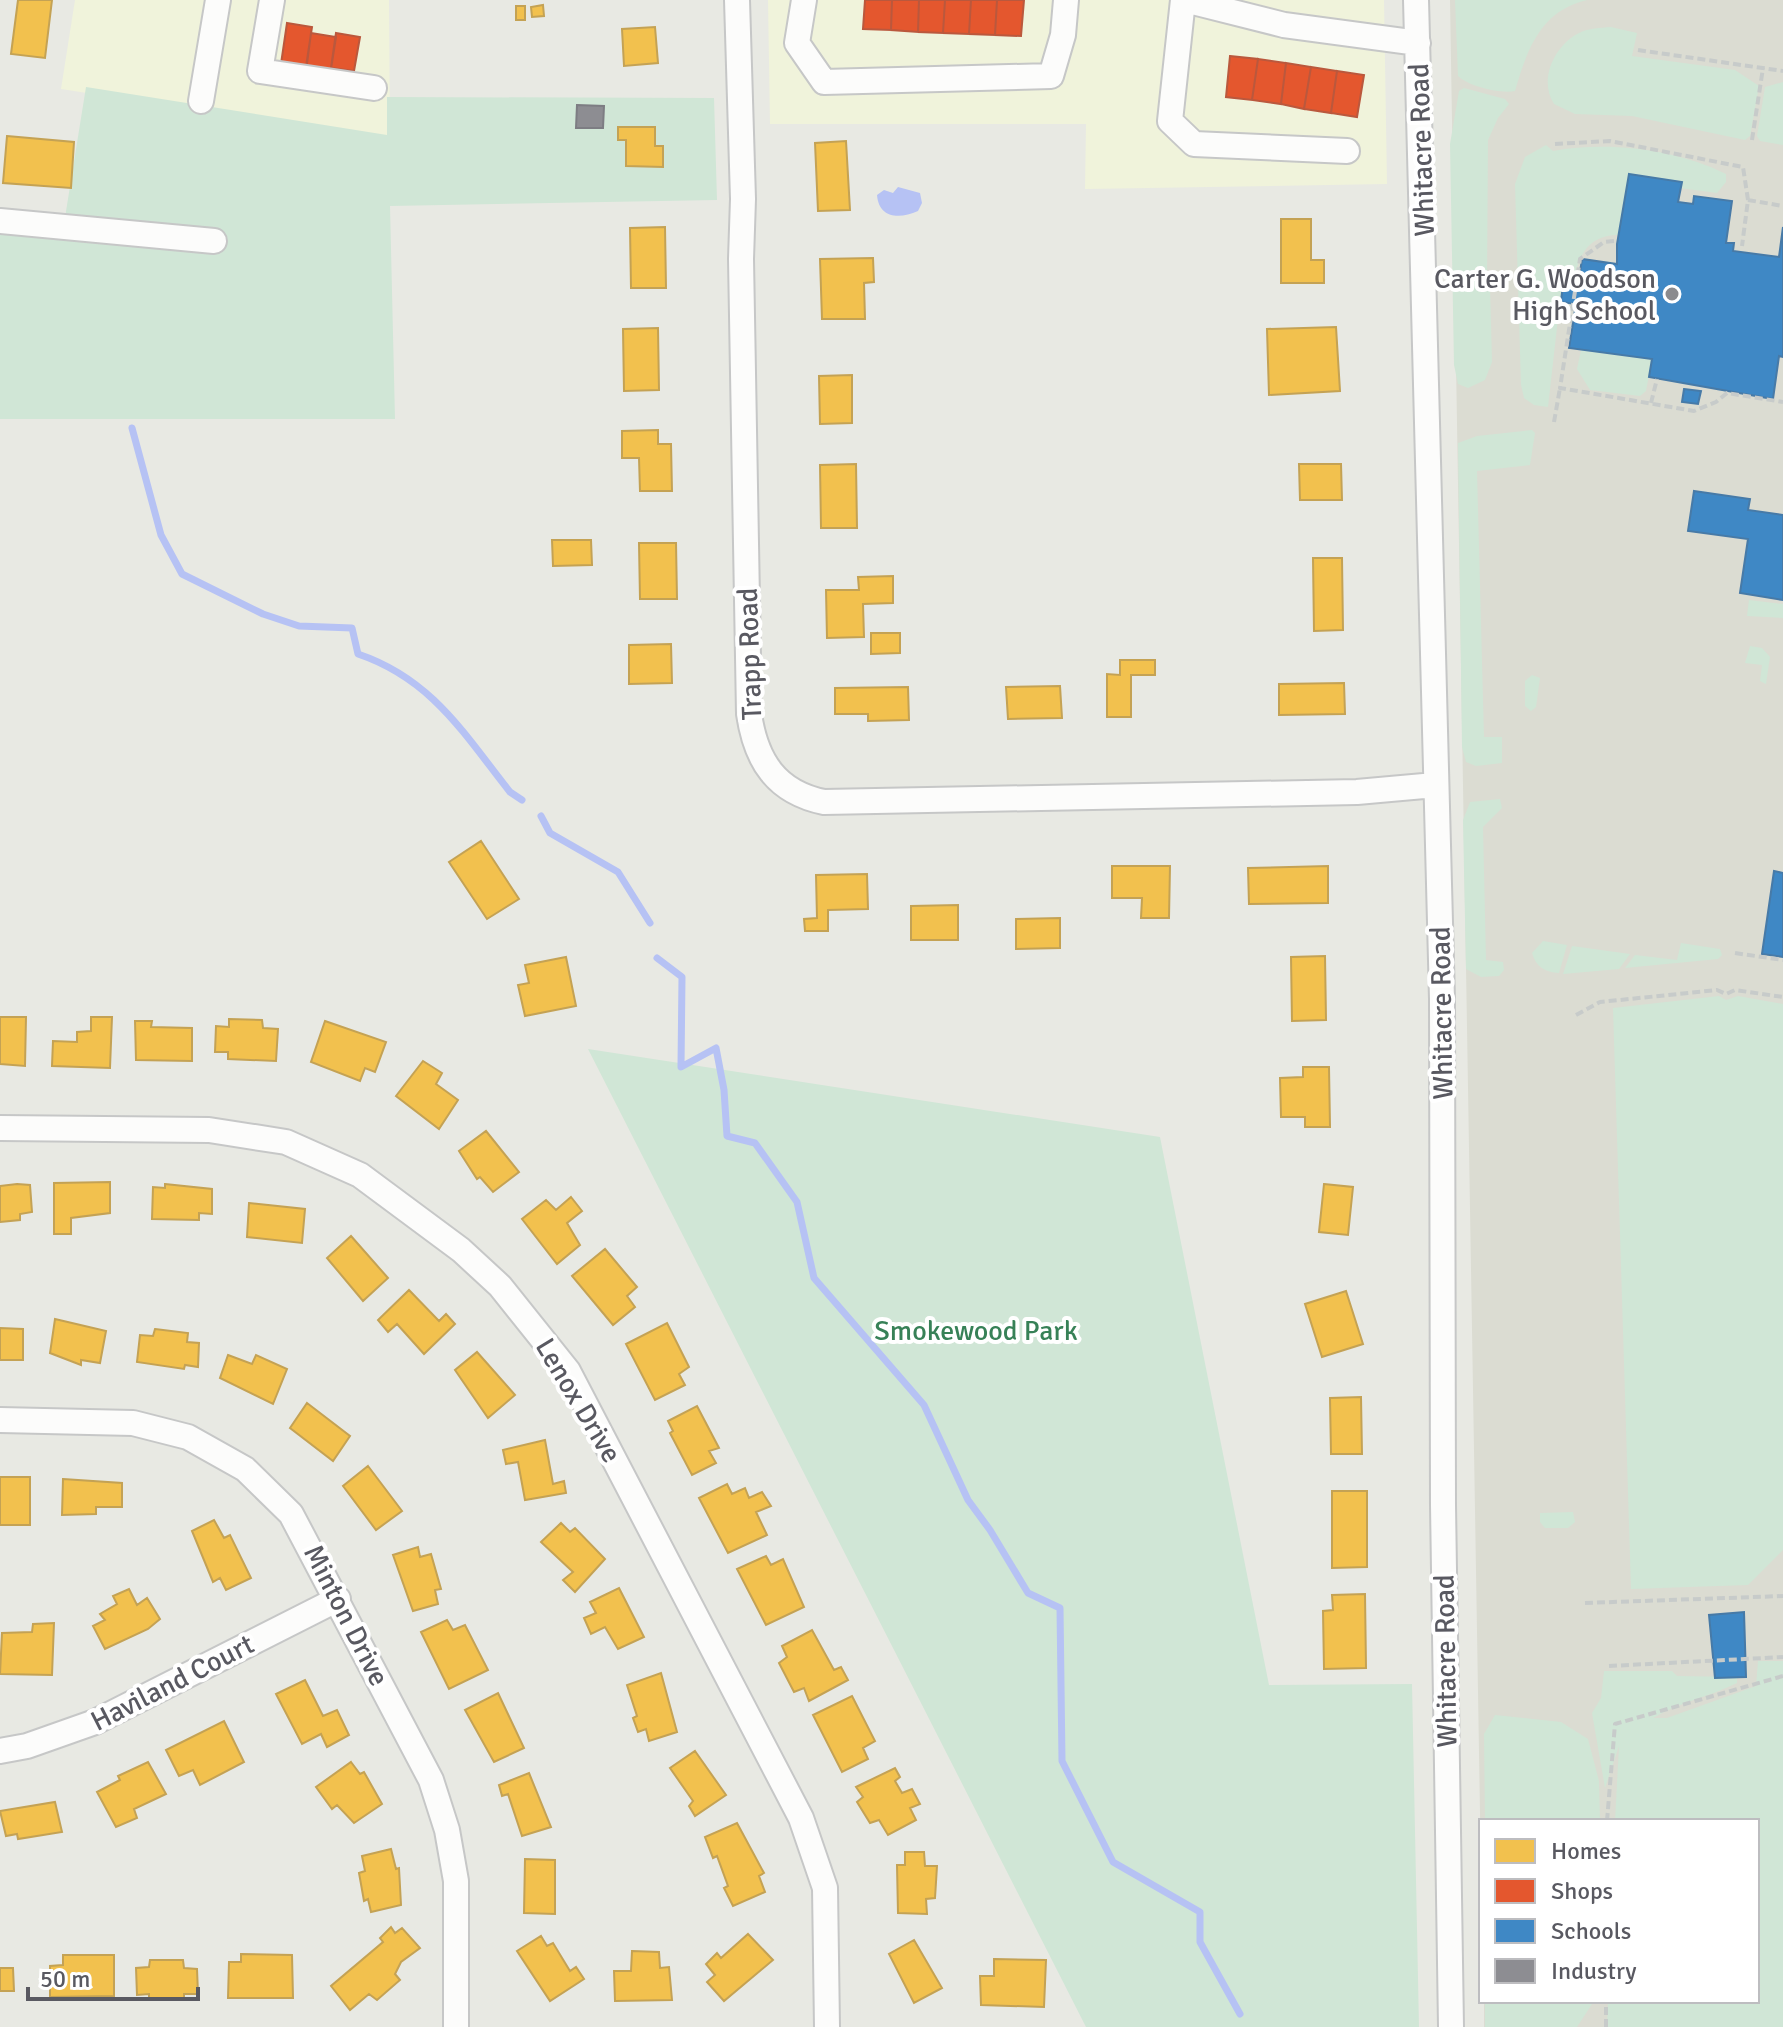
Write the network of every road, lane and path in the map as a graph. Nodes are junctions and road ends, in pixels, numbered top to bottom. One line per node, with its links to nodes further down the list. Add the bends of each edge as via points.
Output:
1 (218, 0): 13 (street)
2 (272, 0): 12 (street, via 260,71)
3 (737, 0): 28 (street, Trapp Road, via 749,714 761,761 773,777 800,795 824,802 1357,792)
4 (804, 0): 5 (street, via 797,43 824,82 1051,76)
5 (1066, 0)
6 (1184, 0): 8 (street, via 1284,25); 16 (street, via 1170,121 1194,144)
7 (1416, 0): 8 (street, Whitacre Road)
8 (1418, 43): 28 (street, Whitacre Road)
9 (1638, 50): 10 (path)
10 (1763, 68): 11 (path); 14 (path)
11 (1783, 71)
12 (374, 88)
13 (201, 101)
14 (1752, 140)
15 (1555, 144): 17 (path, via 1644,145 1743,167)
16 (1347, 151)
17 (1748, 200): 18 (path); 22 (path)
18 (1783, 206)
19 (0, 221): 20 (street)
20 (214, 241)
21 (1614, 241): 24 (path, via 1580,259)
22 (1742, 246)
23 (1657, 379): 26 (path)
24 (1560, 388): 26 (path); 27 (path)
25 (1783, 402): 26 (path, via 1727,393 1694,411)
26 (1651, 403)
27 (1554, 422)
28 (1435, 785): 46 (street, Whitacre Road, via 1442,999)
29 (1735, 953): 30 (path)
30 (1783, 960)
31 (1783, 997): 32 (path, via 1717,990 1600,1002)
32 (1576, 1015)
33 (0, 1128): 45 (street, Lenox Drive, via 209,1130 286,1142 373,1184 500,1286 568,1371 801,1818 825,1888)
34 (0, 1420): 36 (street, Minton Drive, via 133,1423 188,1437 217,1451 245,1469 291,1514)
35 (1783, 1596): 37 (path)
36 (338, 1599): 41 (street, Haviland Court, via 95,1722); 44 (street, Minton Drive, via 431,1780 447,1830 456,1881)
37 (1585, 1603)
38 (1783, 1657): 39 (path)
39 (1609, 1666)
40 (1783, 1676): 42 (path, via 1615,1724)
41 (0, 1751)
42 (1607, 1819)
43 (1606, 2003): 47 (path)
44 (456, 2027)
45 (827, 2027)
46 (1451, 2027)
47 (1606, 2027)

